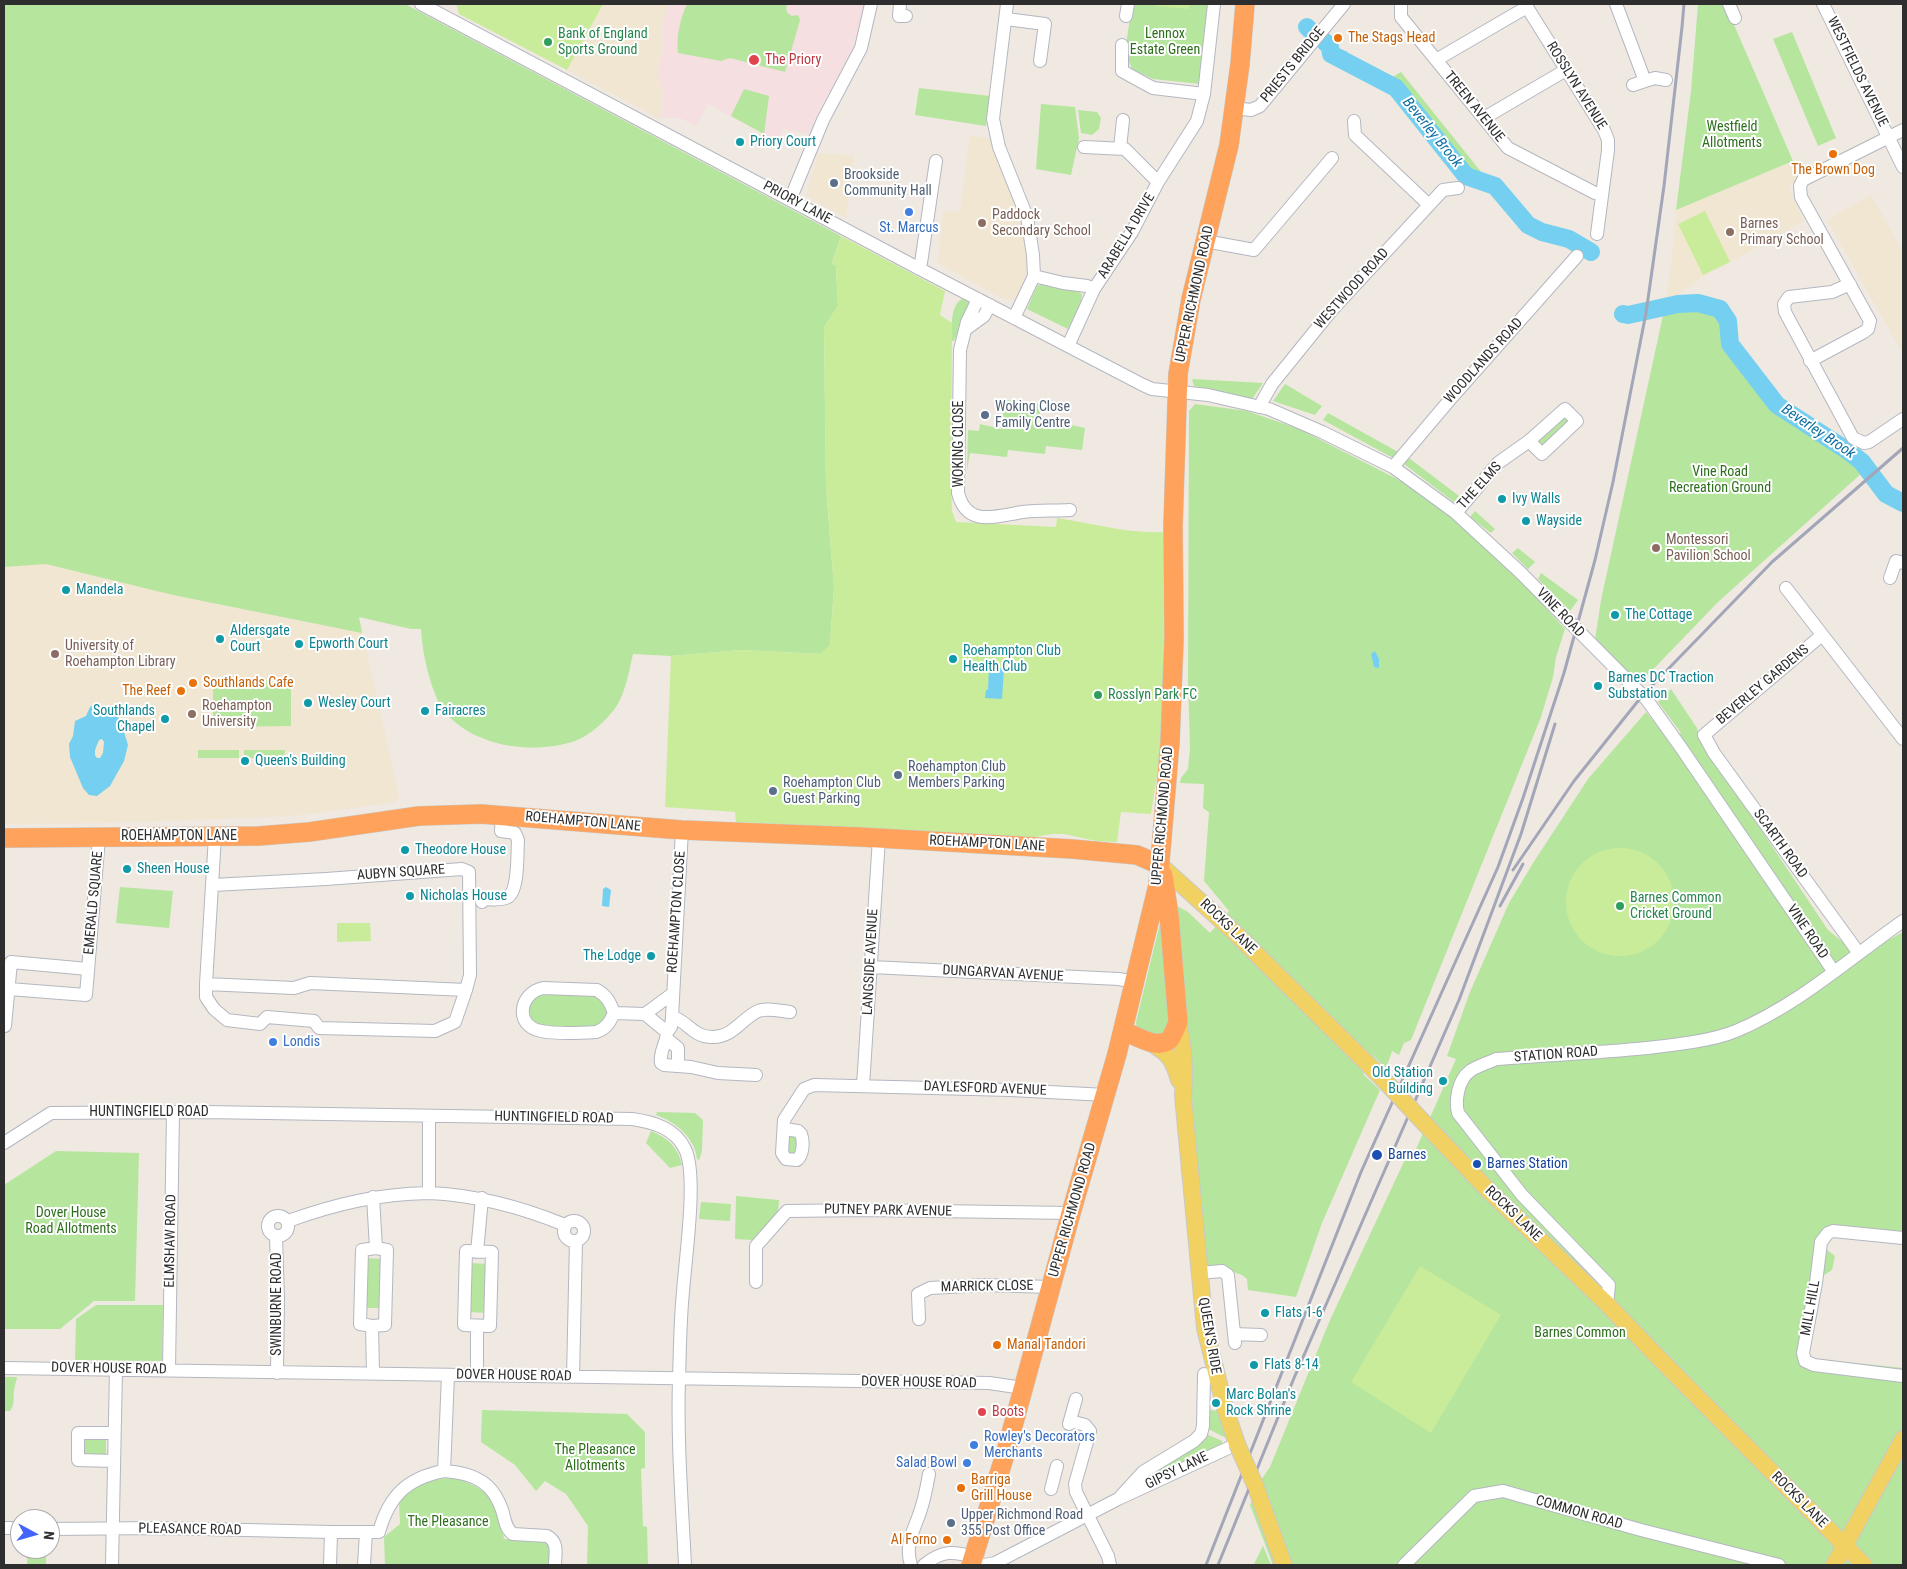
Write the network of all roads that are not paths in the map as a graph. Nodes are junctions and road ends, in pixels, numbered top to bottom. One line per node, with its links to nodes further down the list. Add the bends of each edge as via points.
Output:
1 (420, 4): 36 (street, PRIORY LANE)
2 (872, 4): 36 (street, via 861,48 823,120)
3 (900, 4): 13 (street, via 899,16)
4 (1007, 4): 15 (street)
5 (1214, 4): 21 (street, ARABELLA DRIVE)
6 (1245, 4): 22 (highway, UPPER RICHMOND ROAD)
7 (1344, 4): 22 (street, PRIESTS BRIDGE, via 1260,106 1250,110)
8 (1401, 4): 17 (street, TREEN AVENUE, via 1401,17)
9 (1616, 4): 20 (street, via 1639,83 1655,78)
10 (1729, 4): 14 (street)
11 (1823, 4): 27 (street, WESTFIELDS AVENUE)
12 (1526, 5): 17 (street); 19 (street, ROSSLYN AVENUE)
13 (906, 16)
14 (1735, 18)
15 (1006, 19): 18 (street, via 1045,24); 42 (street, via 993,119 999,147 1027,217)
16 (1122, 45): 21 (street, via 1122,71 1153,88)
17 (1436, 60): 23 (street, TREEN AVENUE)
18 (1040, 61)
19 (1566, 70): 23 (street); 35 (street, ROSSLYN AVENUE, via 1608,140)
20 (1666, 80)
21 (1204, 94): 33 (street, ARABELLA DRIVE, via 1197,121)
22 (1234, 108): 39 (highway, UPPER RICHMOND ROAD, via 1224,170)
23 (1484, 118): 35 (street, TREEN AVENUE, via 1500,141 1517,154)
24 (1122, 120): 29 (street)
25 (1354, 121): 37 (street, via 1355,136)
26 (1903, 130): 27 (street)
27 (1889, 137): 32 (street, WESTFIELDS AVENUE); 43 (street, via 1803,180 1800,186 1801,197)
28 (1084, 147): 29 (street)
29 (1120, 148): 33 (street, ARABELLA DRIVE, via 1125,149)
30 (1332, 158): 39 (street, via 1254,250)
31 (936, 161): 41 (street)
32 (1903, 167)
33 (1158, 182): 44 (street, ARABELLA DRIVE, via 1132,232)
34 (1458, 188): 37 (street, WESTWOOD ROAD, via 1443,190)
35 (1602, 194): 38 (street, ROSSLYN AVENUE)
36 (790, 200): 41 (street, PRIORY LANE)
37 (1429, 204): 52 (street, WESTWOOD ROAD, via 1331,311 1272,384)
38 (1598, 234)
39 (1205, 241): 51 (highway, UPPER RICHMOND ROAD, via 1183,338)
40 (1577, 256): 55 (street, WOODLANDS ROAD)
41 (918, 268): 45 (street, PRIORY LANE)
42 (1034, 276): 44 (street, ARABELLA DRIVE); 47 (street)
43 (1850, 284): 50 (street, via 1869,317 1870,325 1864,332); 50 (street, via 1832,292 1786,300 1785,312)
44 (1094, 289): 49 (street, ARABELLA DRIVE)
45 (978, 299): 46 (street, PRIORY LANE); 48 (street, WOKING CLOSE)
46 (990, 305): 47 (street, PRIORY LANE); 48 (street, via 984,316)
47 (1014, 318): 49 (street, PRIORY LANE)
48 (966, 329): 56 (street, WOKING CLOSE, via 959,369 958,493 964,508 976,516 989,518 1024,512)
49 (1068, 346): 51 (street, PRIORY LANE, via 1152,389)
50 (1810, 361): 53 (street, via 1853,438 1869,442)
51 (1177, 392): 52 (street, VINE ROAD, via 1192,392); 70 (highway, UPPER RICHMOND ROAD, via 1174,639 1170,747)
52 (1259, 407): 55 (street, VINE ROAD, via 1322,432)
53 (1903, 419)
54 (1528, 442): 57 (street, THE ELMS, via 1498,463)
55 (1393, 467): 57 (street, VINE ROAD)
56 (1070, 510)
57 (1456, 513): 77 (street, VINE ROAD, via 1520,572 1646,700)
58 (1899, 558): 59 (street)
59 (1890, 578)
60 (1786, 588): 61 (street)
61 (1822, 635): 62 (street, BEVERLEY GARDENS); 63 (street)
62 (1704, 736): 74 (street, SCARTH ROAD)
63 (1903, 739)
64 (502, 814): 65 (highway, ROEHAMPTON LANE); 66 (highway, ROEHAMPTON LANE, via 439,814 309,832); 72 (street, via 501,831 515,833 518,840 514,890 507,897 484,899)
65 (682, 830): 69 (highway, ROEHAMPTON LANE); 82 (street, ROEHAMPTON CLOSE)
66 (215, 836): 67 (highway, ROEHAMPTON LANE); 71 (street, AUBYN SQUARE)
67 (99, 837): 68 (highway, ROEHAMPTON LANE); 76 (street, EMERALD SQUARE)
68 (4, 838)
69 (879, 838): 70 (highway, ROEHAMPTON LANE, via 1130,854); 75 (street, LANGSIDE AVENUE)
70 (1160, 864): 78 (highway, UPPER RICHMOND ROAD); 87 (highway, QUEEN'S RIDE, via 1166,890); 113 (main road, ROCKS LANE, bridge, via 1233,931 1373,1069 1518,1220)
71 (213, 884): 79 (street, AUBYN SQUARE); 81 (street, AUBYN SQUARE, via 462,869 469,872 470,975)
72 (482, 902)
73 (1903, 921): 74 (street, STATION ROAD)
74 (1858, 952): 77 (street, STATION ROAD)
75 (871, 967): 78 (street, DUNGARVAN AVENUE); 94 (street, LANGSIDE AVENUE)
76 (88, 969): 80 (street, EMERALD SQUARE, via 86,995); 80 (street, EMERALD SQUARE, via 11,962)
77 (1834, 972): 113 (street, STATION ROAD, via 1779,1010 1735,1032 1683,1044 1496,1059 1469,1071 1462,1081 1456,1098 1458,1113 1522,1195 1609,1285)
78 (1135, 982): 89 (highway, UPPER RICHMOND ROAD)
79 (206, 984): 81 (street, via 294,988 310,983); 81 (street, AUBYN SQUARE, via 206,997 227,1020 260,1024 267,1017 314,1021 319,1028 435,1031 455,1022)
80 (9, 989): 88 (street, EMERALD SQUARE)
81 (466, 990)
82 (672, 994): 85 (street); 86 (street, ROEHAMPTON CLOSE)
83 (790, 1012): 86 (street, via 756,1012 728,1034 712,1038 701,1036)
84 (614, 1013): 84 (street, via 610,1022 596,1032 540,1031 526,1021 523,1008 528,996 537,989 589,989 605,995); 85 (street)
85 (645, 1014): 90 (street)
86 (672, 1017): 90 (street, ROEHAMPTON CLOSE)
87 (1178, 1022): 91 (highway, via 1168,1041); 96 (main road, QUEEN'S RIDE, via 1184,1070)
88 (5, 1026)
89 (1123, 1031): 91 (highway, QUEEN'S RIDE); 95 (highway, UPPER RICHMOND ROAD)
90 (667, 1035): 92 (street, via 678,1048); 92 (street, ROEHAMPTON CLOSE, via 662,1046 661,1063)
91 (1151, 1043): 96 (main road, QUEEN'S RIDE, via 1174,1063)
92 (678, 1066): 93 (street)
93 (756, 1076)
94 (863, 1086): 95 (street, DAYLESFORD AVENUE); 99 (street, DAYLESFORD AVENUE, via 809,1086 784,1120)
95 (1106, 1095): 104 (highway, UPPER RICHMOND ROAD)
96 (1183, 1096): 110 (main road, QUEEN'S RIDE)
97 (174, 1112): 98 (street, HUNTINGFIELD ROAD); 100 (street, HUNTINGFIELD ROAD, via 51,1112); 120 (street, ELMSHAW ROAD)
98 (429, 1117): 101 (street); 128 (street, HUNTINGFIELD ROAD, via 648,1121 675,1135 685,1148 691,1176)
99 (784, 1129)
100 (4, 1143)
101 (429, 1193): 102 (street, SWINBURNE ROAD); 103 (street, SWINBURNE ROAD)
102 (373, 1197): 105 (street, SWINBURNE ROAD, via 324,1208); 108 (street)
103 (482, 1198): 109 (street); 127 (street, SWINBURNE ROAD, via 565,1225 566,1238 576,1241)
104 (1071, 1213): 111 (street, PUTNEY PARK AVENUE, via 787,1211 756,1246); 112 (highway, UPPER RICHMOND ROAD)
105 (288, 1221): 106 (street, SWINBURNE ROAD, via 287,1231); 106 (street, SWINBURNE ROAD, via 278,1216 269,1220 268,1230)
106 (276, 1236): 121 (street, SWINBURNE ROAD)
107 (1903, 1238): 126 (street, MILL HILL, via 1833,1231 1825,1236 1821,1242 1803,1353 1805,1361 1814,1365)
108 (376, 1248): 115 (street, via 387,1250 385,1325); 115 (street, via 362,1250 360,1324)
109 (477, 1252): 116 (street, via 466,1251 464,1325); 116 (street, via 492,1252 490,1326)
110 (1199, 1273): 117 (street, via 1222,1271 1228,1275 1235,1338); 133 (main road, QUEEN'S RIDE, via 1212,1360)
111 (756, 1282)
112 (1051, 1287): 114 (street, MARRICK CLOSE, via 930,1288 918,1294); 129 (highway, UPPER RICHMOND ROAD)
113 (1607, 1304): 145 (main road, ROCKS LANE)
114 (919, 1319)
115 (372, 1326): 122 (street)
116 (477, 1326): 125 (street)
117 (1261, 1336)
118 (4, 1368): 119 (street, DOVER HOUSE ROAD)
119 (116, 1370): 120 (street, DOVER HOUSE ROAD); 131 (street)
120 (169, 1370): 121 (street, DOVER HOUSE ROAD)
121 (277, 1372): 122 (street, DOVER HOUSE ROAD)
122 (373, 1373): 124 (street, DOVER HOUSE ROAD)
123 (1204, 1374): 139 (street, GIPSY LANE, via 1201,1434 1143,1472)
124 (448, 1375): 125 (street, DOVER HOUSE ROAD); 136 (street)
125 (477, 1375): 127 (street, DOVER HOUSE ROAD)
126 (1903, 1376)
127 (573, 1377): 128 (street, DOVER HOUSE ROAD)
128 (679, 1378): 129 (street, DOVER HOUSE ROAD, via 989,1383); 151 (street, HUNTINGFIELD ROAD)
129 (1023, 1388): 146 (highway, UPPER RICHMOND ROAD)
130 (1076, 1399): 138 (street, via 1070,1423 1085,1425 1090,1431)
131 (114, 1433): 134 (street); 134 (street, via 78,1432 78,1460)
132 (1903, 1440): 145 (main road)
133 (1237, 1444): 139 (street, GIPSY LANE); 155 (main road, QUEEN'S RIDE, bridge)
134 (114, 1461): 142 (street)
135 (1056, 1466): 138 (street, via 1052,1484)
136 (444, 1471): 144 (street, via 406,1485 389,1505 379,1532); 150 (street, via 472,1476 484,1482 500,1502 513,1534 552,1538 556,1544)
137 (929, 1474): 152 (street, via 909,1540)
138 (1076, 1484): 140 (street, via 1076,1492)
139 (1118, 1500): 140 (street, GIPSY LANE)
140 (1087, 1516): 146 (street, GIPSY LANE, via 995,1563); 154 (street)
141 (60, 1529): 142 (street, PLEASANCE ROAD)
142 (112, 1529): 143 (street, PLEASANCE ROAD); 147 (street)
143 (330, 1532): 144 (street); 148 (street)
144 (366, 1532): 149 (street)
145 (1843, 1546): 158 (main road); 159 (main road, ROCKS LANE)
146 (973, 1562): 153 (street, GIPSY LANE, via 955,1551)
147 (112, 1565)
148 (330, 1565)
149 (364, 1565)
150 (555, 1565)
151 (685, 1565)
152 (911, 1565)
153 (924, 1565)
154 (1110, 1565)
155 (1284, 1565)
156 (1404, 1565): 157 (street, COMMON ROAD, via 1474,1496 1502,1492)
157 (1779, 1565)
158 (1834, 1565)
159 (1864, 1565)

